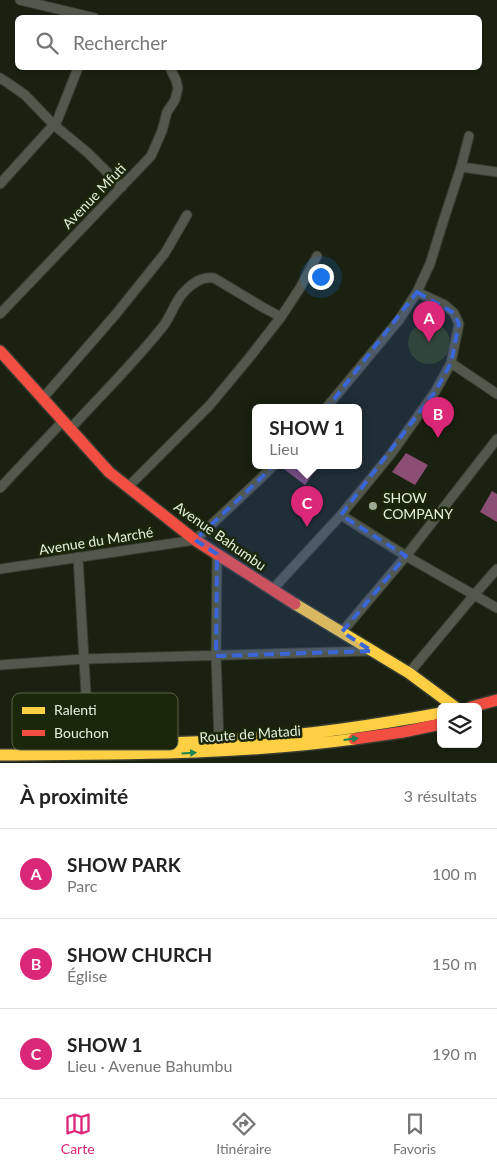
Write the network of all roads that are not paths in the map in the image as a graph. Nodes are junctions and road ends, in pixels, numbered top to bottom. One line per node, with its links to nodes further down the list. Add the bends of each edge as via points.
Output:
1 (20, 0): 2 (street)
2 (85, 15)
3 (77, 70): 6 (street)
4 (171, 70): 11 (street, Avenue Mfuti, via 178,88 175,100 151,156)
5 (0, 78): 6 (street, via 25,95)
6 (54, 125): 10 (street); 11 (street)
7 (469, 136): 8 (street)
8 (461, 167): 9 (street); 14 (street, via 430,264)
9 (497, 172)
10 (0, 184)
11 (122, 187): 15 (street, Avenue Mfuti)
12 (186, 215): 20 (street, via 165,253)
13 (317, 256): 16 (street)
14 (417, 292): 18 (street, via 445,305 454,313 459,324); 21 (street, via 399,320)
15 (0, 314)
16 (281, 317): 22 (street, via 214,278 207,277 193,284 177,300 165,323 128,366); 25 (street, via 210,404)
17 (0, 352): 20 (main road, Avenue Bahumbu)
18 (451, 363): 19 (street); 27 (street, via 414,424)
19 (497, 394)
20 (43, 398): 22 (main road, Avenue Bahumbu)
21 (329, 404)
22 (67, 425): 25 (main road, Avenue Bahumbu, via 109,472); 26 (street)
23 (497, 439): 30 (street)
24 (270, 469): 28 (street)
25 (128, 487): 28 (main road, Avenue Bahumbu)
26 (0, 488)
27 (341, 515): 30 (street); 34 (street)
28 (195, 540): 29 (main road, Avenue Bahumbu); 31 (street, Avenue du Marché)
29 (217, 554): 34 (main road, Avenue Bahumbu); 39 (street)
30 (406, 556): 35 (street); 37 (street)
31 (78, 557): 32 (street, Avenue du Marché); 40 (street)
32 (0, 569)
33 (497, 569): 35 (street)
34 (272, 590): 37 (main road, Avenue Bahumbu)
35 (474, 594): 36 (street); 42 (street)
36 (497, 608)
37 (342, 632): 38 (main road, Avenue Bahumbu)
38 (372, 651): 39 (street); 42 (main road, Avenue Bahumbu)
39 (216, 656): 40 (street); 52 (street)
40 (84, 659): 41 (street); 43 (street)
41 (0, 665)
42 (409, 674): 45 (main road, Avenue Bahumbu)
43 (86, 693)
44 (497, 700): 46 (main road)
45 (449, 703)
46 (482, 704)
47 (497, 710): 49 (main road)
48 (437, 714): 51 (main road, Route de Matadi)
49 (482, 714)
50 (437, 725): 51 (main road, Route de Matadi, one-way to 50, via 403,732)
51 (322, 737): 52 (main road, Route de Matadi); 56 (main road, Route de Matadi, one-way to 51, via 228,751)
52 (219, 741): 53 (main road, Route de Matadi)
53 (178, 748)
54 (125, 750): 56 (main road, Route de Matadi)
55 (164, 750): 56 (main road, Route de Matadi)
56 (146, 753): 58 (main road, Route de Matadi)
57 (0, 755): 58 (main road, Route de Matadi)
58 (63, 759)

